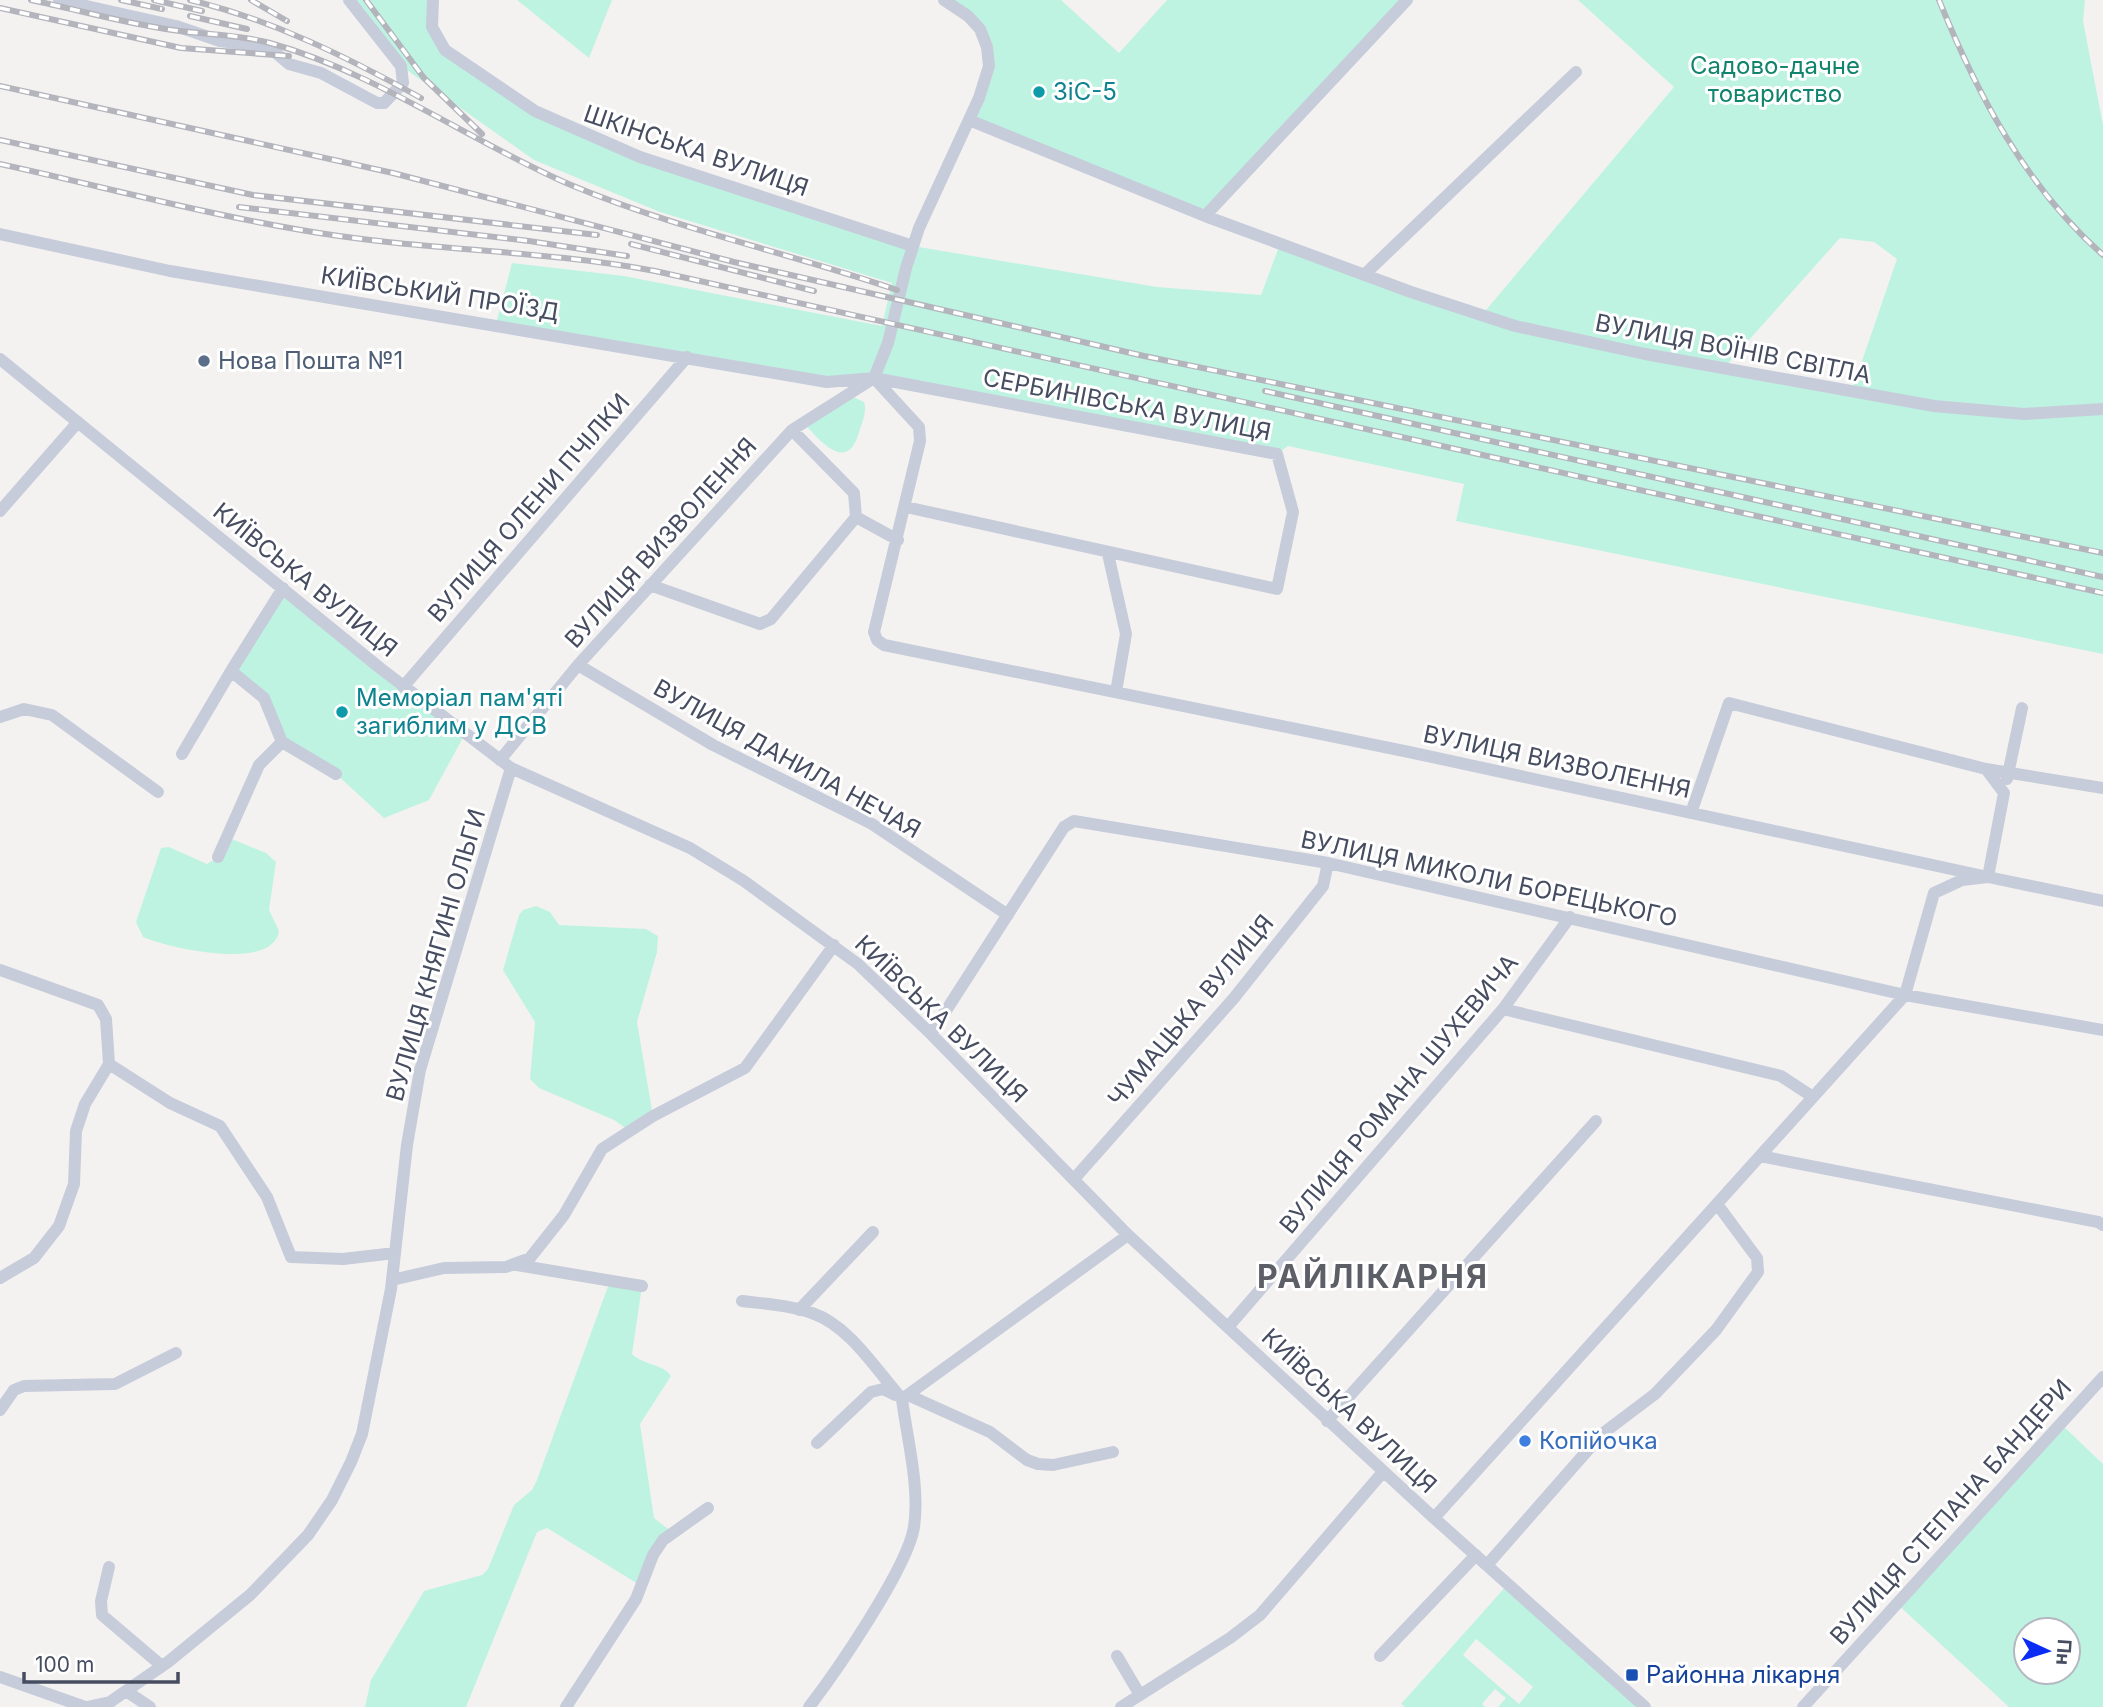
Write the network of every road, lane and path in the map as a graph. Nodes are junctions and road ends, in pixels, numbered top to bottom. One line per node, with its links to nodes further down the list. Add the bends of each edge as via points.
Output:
1 (59, 0): 2 (street, via 176,26 220,41 270,48 289,64 321,73 384,103 403,83 401,66)
2 (349, 0)
3 (944, 0): 7 (street, via 976,23 987,47 987,77)
4 (1407, 0): 8 (street)
5 (432, 4): 10 (street, ШКІНСЬКА ВУЛИЦЯ, via 432,27 450,55 523,105 666,166)
6 (1576, 72): 11 (street)
7 (969, 120): 8 (street, ВУЛИЦЯ ВОЇНІВ СВІТЛА); 10 (street)
8 (1205, 216): 11 (street, ВУЛИЦЯ ВОЇНІВ СВІТЛА)
9 (0, 234): 12 (street, КИЇВСЬКИЙ ПРОЇЗД, via 170,271)
10 (913, 246): 14 (street, via 888,343)
11 (1364, 275): 15 (street, ВУЛИЦЯ ВОЇНІВ СВІТЛА, via 1515,326 1864,396 2024,414)
12 (687, 357): 14 (street, КИЇВСЬКИЙ ПРОЇЗД, via 827,382); 27 (street, ВУЛИЦЯ ОЛЕНИ ПЧІЛКИ)
13 (0, 359): 16 (street, КИЇВСЬКА ВУЛИЦЯ)
14 (874, 378): 17 (street, ВУЛИЦЯ ВИЗВОЛЕННЯ); 18 (street, ВУЛИЦЯ ВИЗВОЛЕННЯ, via 919,427); 22 (street, СЕРБИНІВСЬКА ВУЛИЦЯ, via 1278,454 1293,512 1276,589)
15 (2103, 409)
16 (78, 422): 19 (street); 24 (street, КИЇВСЬКА ВУЛИЦЯ)
17 (792, 430): 20 (street, via 854,492); 23 (street, ВУЛИЦЯ ВИЗВОЛЕННЯ)
18 (906, 508): 21 (street, ВУЛИЦЯ ВИЗВОЛЕННЯ); 22 (street)
19 (0, 511)
20 (856, 517): 21 (street); 23 (street, via 771,619 760,624)
21 (898, 540): 28 (street, ВУЛИЦЯ ВИЗВОЛЕННЯ, via 874,632 884,645)
22 (1108, 554): 28 (street, via 1126,635)
23 (650, 585): 25 (street, ВУЛИЦЯ ВИЗВОЛЕННЯ)
24 (283, 588): 26 (street); 27 (street, КИЇВСЬКА ВУЛИЦЯ)
25 (578, 666): 33 (street, ВУЛИЦЯ ВИЗВОЛЕННЯ); 45 (street, ВУЛИЦЯ ДАНИЛА НЕЧАЯ, via 713,745 872,824)
26 (231, 671): 31 (street, via 264,698); 32 (street)
27 (403, 687): 33 (street, КИЇВСЬКА ВУЛИЦЯ)
28 (1116, 692): 40 (street, ВУЛИЦЯ ВИЗВОЛЕННЯ)
29 (2022, 708): 35 (street)
30 (0, 717): 38 (street, via 24,709 52,715)
31 (282, 742): 36 (street); 41 (street, via 259,765)
32 (182, 754)
33 (506, 764): 47 (street, КИЇВСЬКА ВУЛИЦЯ, via 690,848); 62 (street, ВУЛИЦЯ КНЯГИНІ ОЛЬГИ, via 420,1070)
34 (1986, 769): 35 (street); 39 (street); 40 (street, via 1729,703)
35 (2008, 772): 37 (street); 39 (street)
36 (336, 774)
37 (2103, 788)
38 (158, 792)
39 (2004, 793): 43 (street)
40 (1691, 813): 43 (street, ВУЛИЦЯ ВИЗВОЛЕННЯ)
41 (218, 858)
42 (1328, 863): 45 (street, ВУЛИЦЯ МИКОЛИ БОРЕЦЬКОГО, via 1074,821 1064,827); 46 (street, ВУЛИЦЯ МИКОЛИ БОРЕЦЬКОГО); 57 (street, ЧУМАЦЬКА ВУЛИЦЯ, via 1323,886 1241,990)
43 (1988, 877): 44 (street); 49 (street, via 1962,880 1934,893)
44 (2103, 901)
45 (1008, 915): 52 (street)
46 (1570, 917): 49 (street, ВУЛИЦЯ МИКОЛИ БОРЕЦЬКОГО); 50 (street, ВУЛИЦЯ РОМАНА ШУХЕВИЧА)
47 (834, 945): 52 (street, КИЇВСЬКА ВУЛИЦЯ); 63 (street, via 753,1060 606,1145 545,1242)
48 (0, 970): 53 (street, via 98,1005 106,1019)
49 (1905, 995): 51 (street, ВУЛИЦЯ МИКОЛИ БОРЕЦЬКОГО); 54 (street)
50 (1503, 1009): 54 (street, via 1781,1076); 69 (street, ВУЛИЦЯ РОМАНА ШУХЕВИЧА)
51 (2103, 1030)
52 (930, 1034): 57 (street, КИЇВСЬКА ВУЛИЦЯ)
53 (109, 1064): 62 (street, via 170,1103 220,1126 267,1197 291,1257 343,1259); 64 (street, via 85,1104 76,1131 74,1184 59,1226 34,1258)
54 (1813, 1097): 56 (street)
55 (1596, 1121): 74 (street)
56 (1760, 1156): 58 (street); 59 (street)
57 (1074, 1179): 61 (street, КИЇВСЬКА ВУЛИЦЯ)
58 (1717, 1203): 79 (street); 81 (street, via 1757,1258 1758,1272 1716,1330 1655,1394 1602,1434)
59 (2103, 1225)
60 (873, 1232): 68 (street)
61 (1128, 1235): 69 (street, КИЇВСЬКА ВУЛИЦЯ); 72 (street)
62 (395, 1253): 65 (street, ВУЛИЦЯ КНЯГИНІ ОЛЬГИ)
63 (516, 1265): 65 (street, via 444,1268); 66 (street)
64 (0, 1278)
65 (392, 1280): 85 (street, ВУЛИЦЯ КНЯГИНІ ОЛЬГИ, via 362,1434 332,1500 308,1535 250,1595)
66 (642, 1286)
67 (742, 1301): 68 (street)
68 (799, 1310): 72 (street, via 819,1315 843,1332)
69 (1228, 1328): 74 (street, КИЇВСЬКА ВУЛИЦЯ)
70 (176, 1353): 73 (street, via 115,1384 23,1386 14,1390)
71 (2103, 1377): 96 (street, ВУЛИЦЯ СТЕПАНА БАНДЕРИ)
72 (905, 1397): 75 (street, via 883,1389 871,1392); 76 (street, via 990,1432 1038,1464); 93 (street, via 915,1503 911,1543 847,1653)
73 (0, 1410)
74 (1327, 1420): 77 (street, КИЇВСЬКА ВУЛИЦЯ)
75 (817, 1443)
76 (1113, 1452)
77 (1383, 1472): 79 (street, КИЇВСЬКА ВУЛИЦЯ); 88 (street, via 1260,1615)
78 (708, 1508): 92 (street, via 663,1541 653,1555 636,1599)
79 (1434, 1518): 80 (street, КИЇВСЬКА ВУЛИЦЯ)
80 (1476, 1556): 81 (street, КИЇВСЬКА ВУЛИЦЯ); 84 (street)
81 (1486, 1565): 95 (street, КИЇВСЬКА ВУЛИЦЯ)
82 (108, 1567): 85 (street, via 102,1615)
83 (1117, 1656): 88 (street)
84 (1380, 1656)
85 (162, 1666): 87 (street, ВУЛИЦЯ КНЯГИНІ ОЛЬГИ)
86 (0, 1677): 89 (street, ВУЛИЦЯ КНЯГИНІ ОЛЬГИ)
87 (126, 1691): 90 (street, ВУЛИЦЯ КНЯГИНІ ОЛЬГИ, via 110,1702); 91 (street)
88 (1140, 1695): 94 (street)
89 (54, 1702): 90 (street, ВУЛИЦЯ КНЯГИНІ ОЛЬГИ)
90 (86, 1707)
91 (150, 1707)
92 (566, 1707)
93 (808, 1707)
94 (1121, 1707)
95 (1645, 1707)
96 (1803, 1707)

